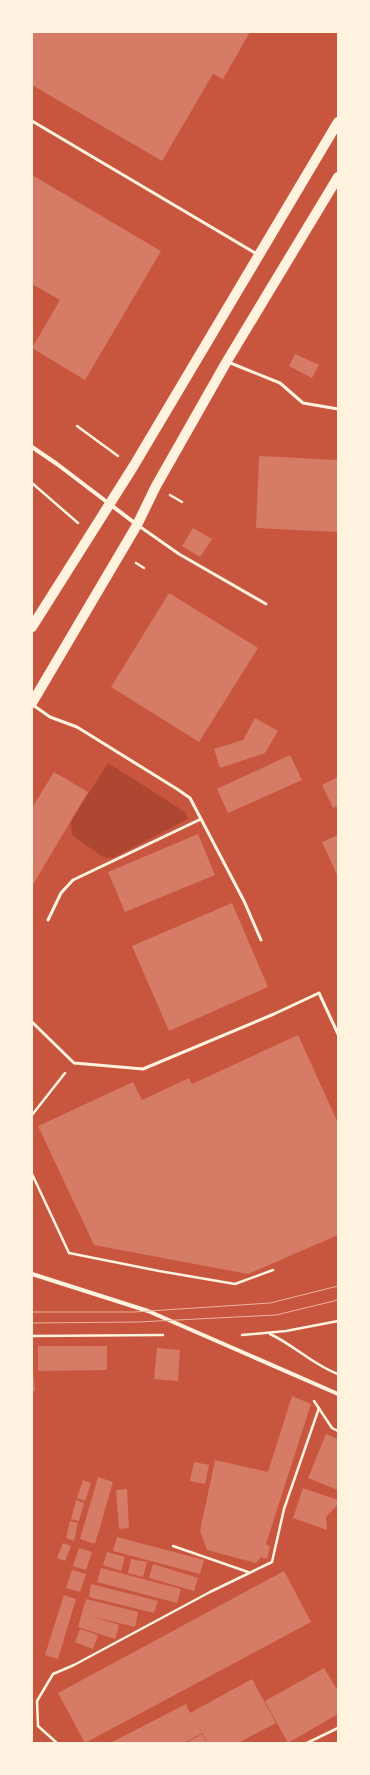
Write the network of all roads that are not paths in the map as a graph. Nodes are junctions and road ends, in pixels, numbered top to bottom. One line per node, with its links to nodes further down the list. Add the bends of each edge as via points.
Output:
1 (32, 121): 4 (lane)
2 (338, 122): 4 (main road)
3 (338, 177): 5 (main road)
4 (259, 254): 8 (main road)
5 (227, 361): 6 (lane, via 280,384 303,403); 9 (main road, via 156,486)
6 (338, 409)
7 (32, 447): 8 (street)
8 (110, 504): 9 (street); 11 (main road)
9 (137, 525): 10 (lane, via 179,554); 12 (main road)
10 (266, 604)
11 (32, 627)
12 (32, 704): 13 (lane, via 50,717 77,727 177,789 190,798)
13 (201, 819): 14 (lane, via 73,880 61,893); 15 (lane, via 244,900)
14 (48, 920)
15 (261, 940)
16 (32, 1022): 17 (lane, via 74,1063 143,1069 319,993)
17 (338, 1034)
18 (32, 1274): 19 (street, via 148,1311)
19 (338, 1394)

